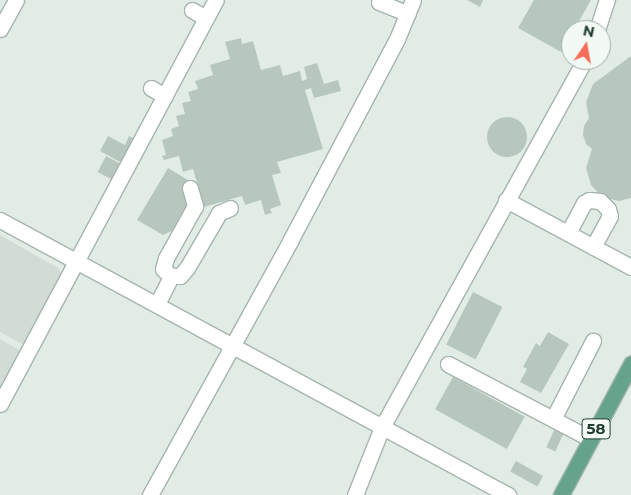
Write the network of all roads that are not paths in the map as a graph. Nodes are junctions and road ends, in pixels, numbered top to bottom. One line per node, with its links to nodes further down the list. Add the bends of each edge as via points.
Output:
1 (16, 0): 9 (street)
2 (216, 0): 7 (street)
3 (607, 0): 8 (street)
4 (379, 2): 5 (street)
5 (410, 7): 24 (street, via 388,56)
6 (192, 10): 7 (street)
7 (206, 18): 12 (street)
8 (600, 20)
9 (0, 30)
10 (579, 70): 14 (street)
11 (151, 88): 12 (street)
12 (164, 96): 19 (street)
13 (190, 188): 21 (street, via 195,206 166,258 163,270)
14 (506, 200): 17 (street); 29 (street)
15 (230, 208): 21 (street, via 219,213 184,272 180,276)
16 (0, 220): 19 (street)
17 (568, 234): 18 (street); 18 (street, via 584,203 600,201 608,208 610,216)
18 (593, 247): 20 (street)
19 (76, 262): 22 (street); 27 (street)
20 (631, 267)
21 (171, 276): 22 (street)
22 (157, 304): 24 (street)
23 (593, 341): 28 (street)
24 (233, 345): 29 (street); 31 (street)
25 (448, 364): 28 (street)
26 (631, 364): 30 (main road, 58)
27 (0, 404)
28 (553, 419): 30 (street)
29 (382, 427): 32 (street); 33 (street)
30 (591, 439): 34 (main road, 58)
31 (150, 495)
32 (355, 495)
33 (508, 495)
34 (561, 495)

